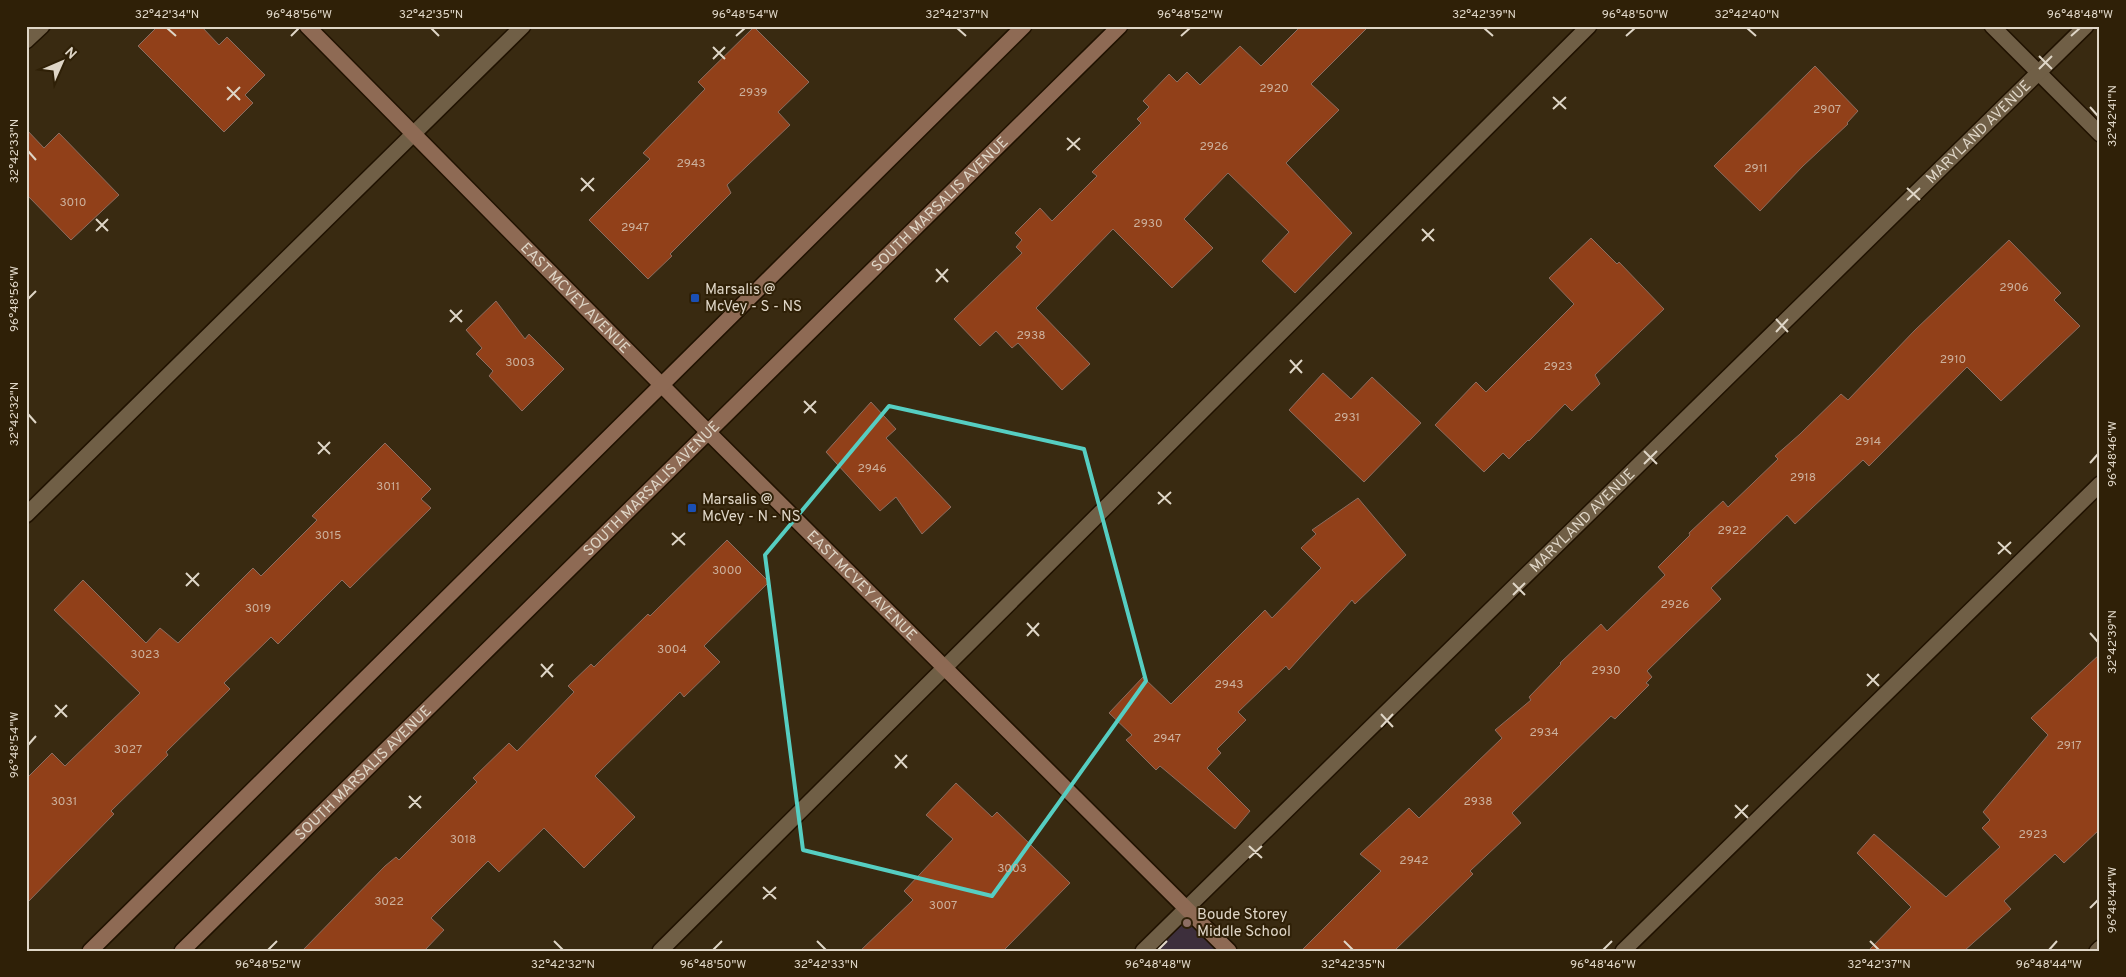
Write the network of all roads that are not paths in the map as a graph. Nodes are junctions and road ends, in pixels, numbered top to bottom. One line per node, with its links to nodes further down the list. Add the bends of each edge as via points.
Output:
1 (42, 26): 9 (street)
2 (307, 26): 11 (main road, EAST MCVEY AVENUE)
3 (522, 26): 11 (street)
4 (1024, 26): 13 (main road)
5 (1120, 26): 14 (main road, SOUTH MARSALIS AVENUE)
6 (1589, 26): 17 (street)
7 (1992, 26): 10 (street)
8 (2086, 26): 10 (street, MARYLAND AVENUE)
9 (26, 41)
10 (2039, 74): 12 (street); 18 (street, MARYLAND AVENUE)
11 (414, 134): 13 (main road, EAST MCVEY AVENUE); 16 (street)
12 (2100, 134)
13 (662, 384): 14 (main road, EAST MCVEY AVENUE); 19 (main road)
14 (709, 433): 17 (main road, EAST MCVEY AVENUE); 20 (main road, SOUTH MARSALIS AVENUE)
15 (2100, 484): 24 (street)
16 (26, 515)
17 (946, 669): 18 (main road, EAST MCVEY AVENUE); 21 (street)
18 (1187, 907): 22 (street, MARYLAND AVENUE); 23 (main road, EAST MCVEY AVENUE)
19 (90, 951)
20 (182, 951)
21 (660, 951)
22 (1143, 951)
23 (1229, 951)
24 (1623, 951)

